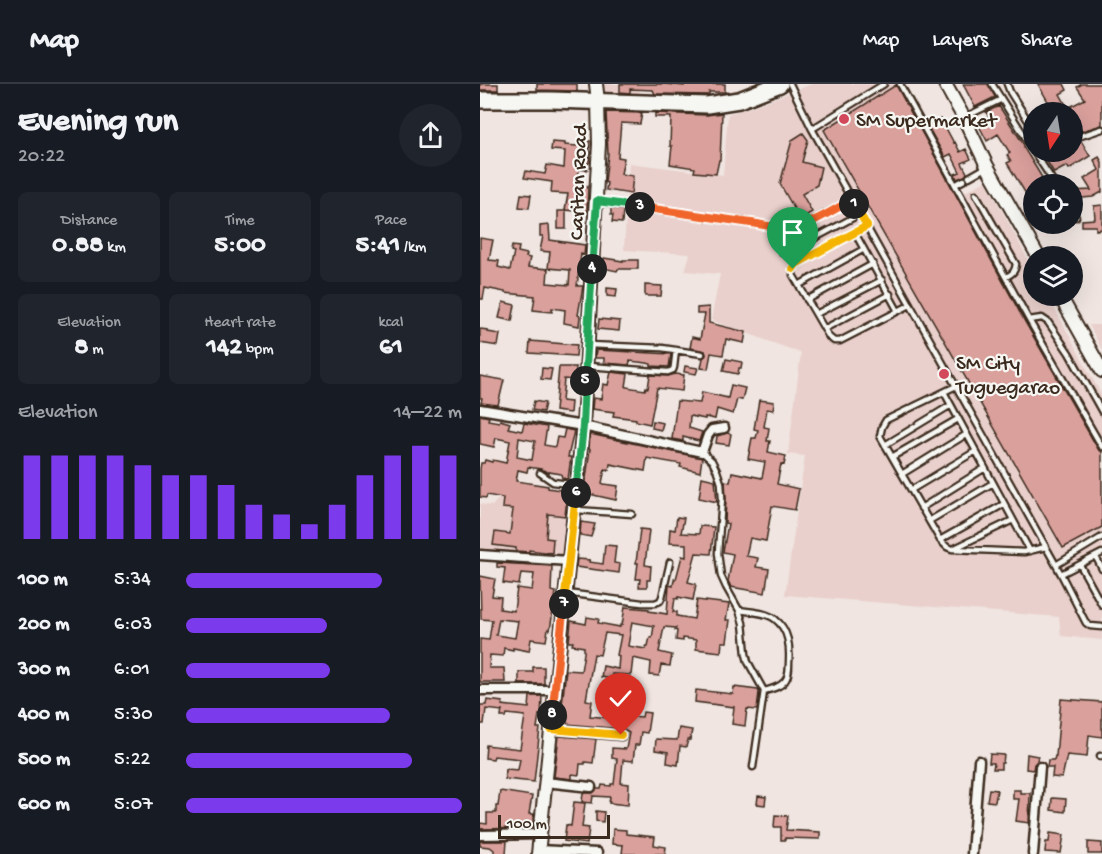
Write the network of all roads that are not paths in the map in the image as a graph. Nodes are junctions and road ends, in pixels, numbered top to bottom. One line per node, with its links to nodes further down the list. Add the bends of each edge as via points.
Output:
1 (596, 84): 11 (main road, Caritan Road)
2 (780, 84): 11 (highway, via 739,100 707,105)
3 (790, 84): 14 (lane)
4 (884, 84): 14 (lane)
5 (900, 84): 21 (lane)
6 (945, 84): 13 (main road)
7 (992, 84): 10 (lane)
8 (1006, 84): 12 (lane)
9 (480, 100): 11 (highway)
10 (1000, 100): 13 (lane); 16 (lane)
11 (598, 101): 24 (main road, Caritan Road)
12 (1023, 113)
13 (964, 118): 18 (main road)
14 (812, 129): 23 (lane)
15 (1102, 129): 17 (lane)
16 (1023, 134)
17 (1083, 135)
18 (987, 166): 19 (lane); 31 (main road)
19 (969, 177)
20 (964, 180): 21 (lane)
21 (955, 185): 27 (lane)
22 (976, 194): 26 (lane)
23 (852, 200): 25 (lane); 28 (lane, via 805,224)
24 (597, 201): 28 (lane); 45 (main road, Caritan Road)
25 (860, 214): 28 (lane, via 785,254); 29 (lane)
26 (987, 214): 27 (lane); 34 (lane, via 1016,264 1013,273)
27 (974, 220): 34 (lane)
28 (772, 226)
29 (867, 226): 30 (lane); 39 (lane)
30 (855, 233): 32 (lane); 36 (lane, via 796,264 793,275)
31 (1032, 246)
32 (864, 249): 33 (lane); 36 (lane)
33 (873, 264): 35 (lane); 38 (lane)
34 (1006, 277): 43 (lane)
35 (882, 280): 37 (lane); 42 (lane)
36 (798, 285): 38 (lane)
37 (890, 294): 41 (lane); 44 (lane)
38 (807, 300): 42 (lane)
39 (910, 305): 41 (lane); 50 (lane)
40 (1066, 306): 49 (main road)
41 (898, 311): 44 (lane, via 840,341 834,341)
42 (816, 314): 44 (lane)
43 (1029, 320): 54 (lane, via 1042,318 1048,322); 60 (lane)
44 (824, 329)
45 (588, 345): 46 (lane); 48 (main road, Caritan Road)
46 (676, 350): 47 (lane); 48 (lane, via 673,370 668,372)
47 (702, 354)
48 (586, 366): 56 (main road, Caritan Road)
49 (1102, 371)
50 (956, 386): 51 (lane); 78 (lane)
51 (944, 392): 52 (lane); 59 (lane, via 886,420 880,436)
52 (951, 405): 55 (lane); 59 (lane)
53 (480, 409): 56 (street)
54 (1102, 412)
55 (958, 419): 58 (lane); 63 (lane)
56 (583, 426): 62 (street); 68 (main road, Caritan Road)
57 (724, 428): 62 (street, via 712,430)
58 (967, 434): 61 (lane); 66 (lane)
59 (885, 445): 63 (lane)
60 (1102, 447)
61 (976, 451): 64 (lane); 69 (lane)
62 (702, 452): 92 (lane, via 712,461 721,483 719,565)
63 (892, 457): 66 (lane)
64 (985, 468): 67 (lane); 71 (lane)
65 (540, 473): 68 (lane, via 553,482)
66 (902, 474): 69 (lane)
67 (993, 483): 70 (lane); 75 (lane)
68 (576, 485): 72 (main road, Caritan Road)
69 (911, 490): 71 (lane)
70 (1004, 504): 74 (lane); 77 (lane)
71 (921, 508): 75 (lane)
72 (574, 510): 73 (lane); 84 (main road, Caritan Road)
73 (632, 514)
74 (1013, 520): 79 (lane); 80 (lane)
75 (929, 521): 77 (lane)
76 (1102, 537): 86 (lane)
77 (940, 540): 79 (lane)
78 (1046, 547): 80 (lane); 86 (lane)
79 (952, 549): 80 (lane)
80 (1030, 551)
81 (1102, 553): 83 (lane)
82 (480, 555): 84 (street)
83 (1096, 557): 87 (lane); 88 (lane)
84 (569, 561): 90 (main road, Caritan Road)
85 (670, 562): 90 (lane, via 662,597 655,603)
86 (1056, 566): 89 (lane)
87 (1080, 566): 89 (lane); 91 (lane)
88 (1102, 569)
89 (1062, 574): 93 (lane, via 1086,623)
90 (565, 592): 95 (main road, Caritan Road)
91 (1102, 606)
92 (739, 610): 96 (lane, via 748,662); 96 (lane, via 776,620 789,640 788,675 776,688)
93 (1102, 627)
94 (480, 690): 95 (street)
95 (555, 690): 97 (main road, Caritan Road)
96 (764, 691): 100 (lane)
97 (551, 729): 98 (street); 102 (main road, Caritan Road)
98 (621, 735)
99 (979, 761): 108 (street)
100 (753, 767)
101 (1040, 767): 109 (street)
102 (545, 782): 103 (street); 104 (main road, Caritan Road)
103 (591, 787)
104 (540, 834): 105 (street); 106 (main road, Caritan Road)
105 (480, 835)
106 (538, 852): 107 (street)
107 (597, 854)
108 (972, 854)
109 (1033, 854)

